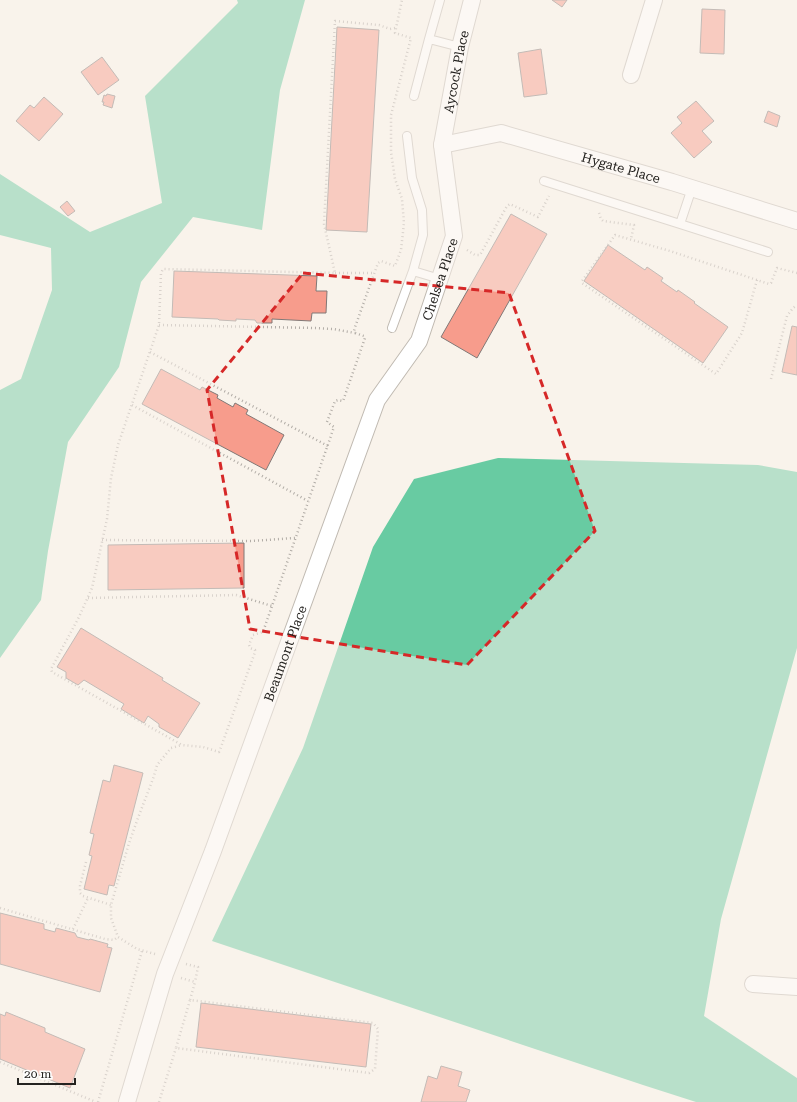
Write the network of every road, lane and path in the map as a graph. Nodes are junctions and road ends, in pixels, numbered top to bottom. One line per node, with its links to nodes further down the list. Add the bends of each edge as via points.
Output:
1 (402, 0): 5 (path)
2 (440, 0): 6 (lane)
3 (472, 0): 7 (street, Aycock Place)
4 (654, 0): 8 (street)
5 (395, 28): 20 (path, via 335,21 324,224); 21 (path, via 395,33 411,38 391,115 391,152 402,199 404,223 401,250 395,266 381,260)
6 (429, 39): 7 (lane); 9 (lane)
7 (460, 47): 11 (street, Aycock Place)
8 (631, 75)
9 (414, 96)
10 (407, 136): 19 (lane, via 412,178 422,210 423,235)
11 (442, 145): 13 (street, Hygate Place, via 500,133); 23 (street, Chelsea Place, via 454,236)
12 (544, 181): 16 (lane)
13 (692, 188): 15 (street, Hygate Place); 16 (lane)
14 (550, 196): 17 (path, via 538,217 510,204 480,255)
15 (797, 221)
16 (680, 224): 18 (lane)
17 (466, 250)
18 (768, 252)
19 (413, 272): 23 (lane); 27 (lane)
20 (335, 273): 21 (path); 26 (path, via 163,269)
21 (375, 273): 28 (path)
22 (797, 273): 24 (path, via 777,268 771,283)
23 (440, 279): 29 (street, Chelsea Place)
24 (757, 280): 24 (path, via 615,235 582,283 716,374 742,333)
25 (797, 305): 31 (path, via 787,316)
26 (159, 325): 28 (path, via 315,328); 30 (path)
27 (392, 328)
28 (355, 333): 33 (path, via 365,338 343,401 335,401 327,422 334,427)
29 (419, 341): 47 (street, Beaumont Place, via 377,400 213,851)
30 (150, 352): 32 (path); 33 (path)
31 (770, 379)
32 (132, 405): 34 (path); 36 (path, via 118,445 111,478 108,519)
33 (328, 446): 34 (path)
34 (308, 500): 35 (path)
35 (295, 538): 36 (path, via 251,541); 38 (path)
36 (102, 540): 37 (path)
37 (88, 598): 38 (path, via 236,596); 39 (path, via 51,669 52,672)
38 (272, 606): 39 (path, via 263,632 253,635 249,645 255,652 219,752)
39 (182, 745): 42 (path, via 171,748 157,765 129,843)
40 (86, 862): 41 (path, via 80,893)
41 (88, 898): 42 (path); 44 (path)
42 (111, 905): 45 (path, via 111,918)
43 (0, 908): 44 (path)
44 (73, 929): 45 (path, via 105,939 114,940)
45 (118, 937): 46 (path)
46 (142, 951): 47 (path); 54 (path)
47 (168, 966): 48 (path); 48 (path, via 198,967); 55 (street, Beaumont Place)
48 (195, 982): 51 (path)
49 (753, 984): 50 (street)
50 (797, 987)
51 (190, 1000): 52 (path); 52 (path, via 373,1024 378,1028 375,1069 369,1073)
52 (176, 1048): 56 (path)
53 (0, 1062): 54 (path)
54 (97, 1102)
55 (127, 1102)
56 (159, 1102)

